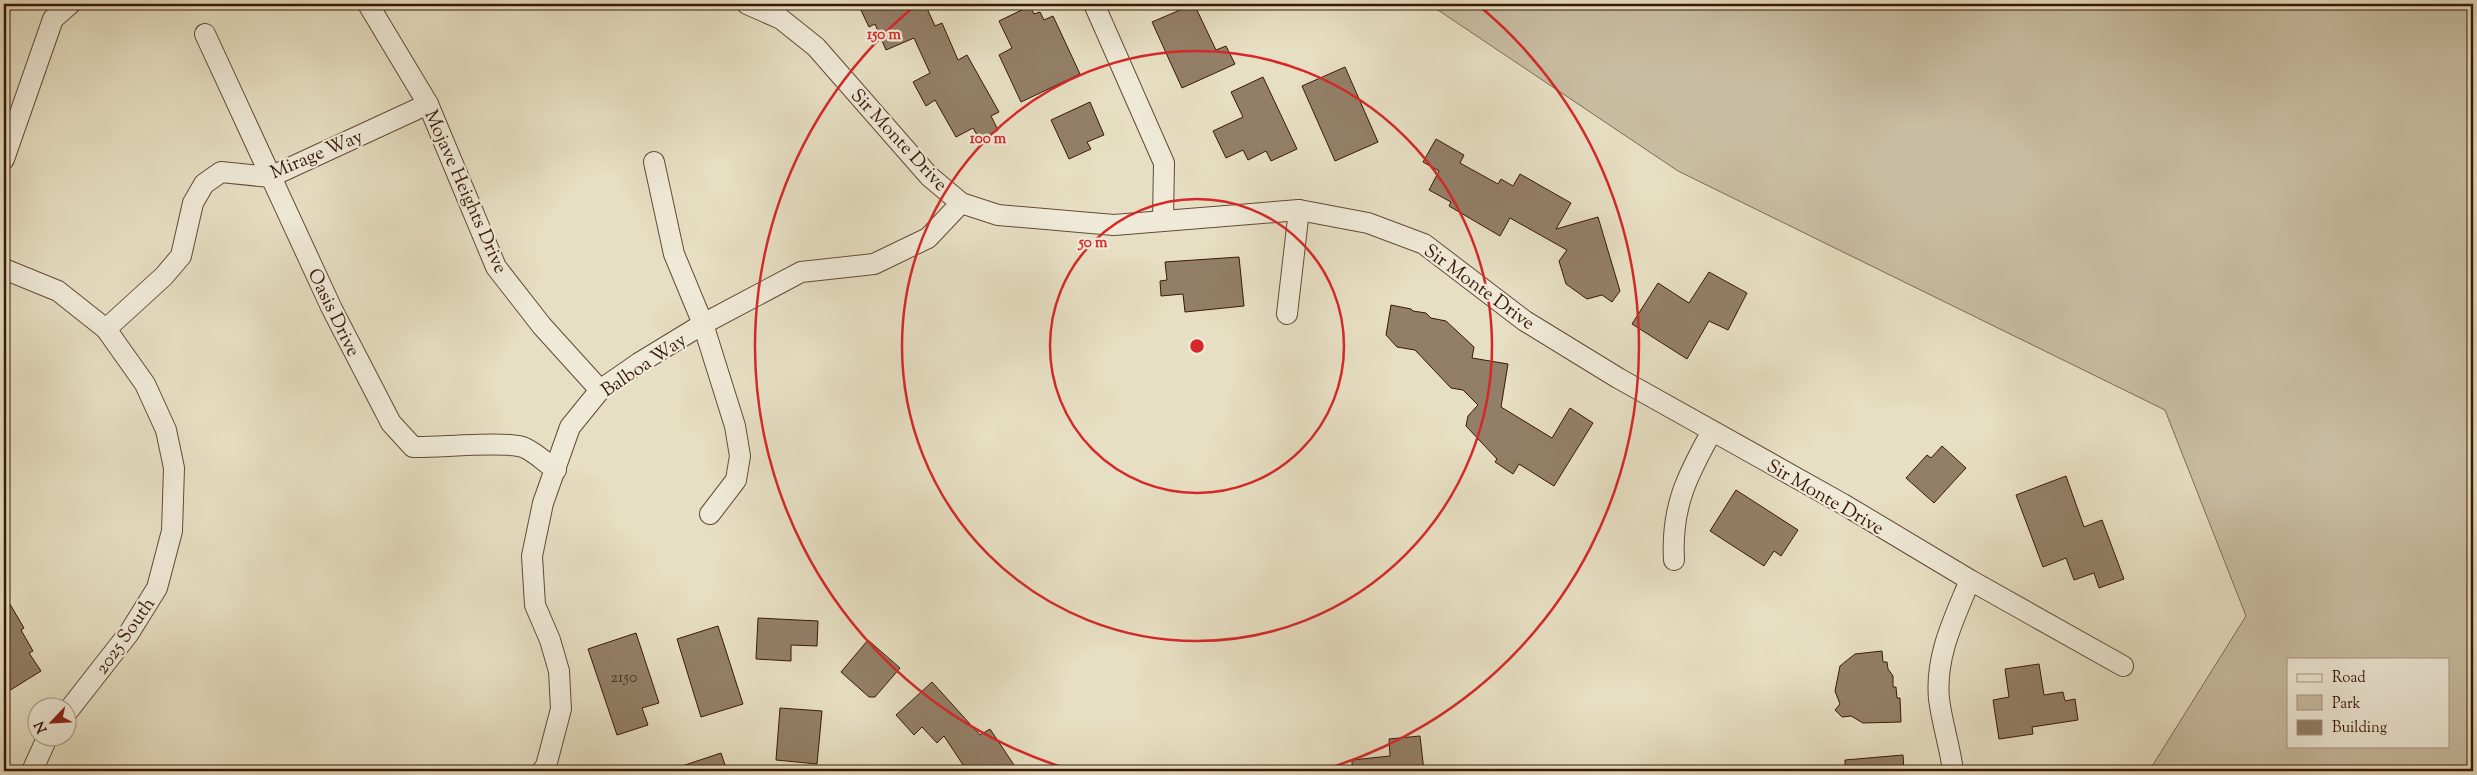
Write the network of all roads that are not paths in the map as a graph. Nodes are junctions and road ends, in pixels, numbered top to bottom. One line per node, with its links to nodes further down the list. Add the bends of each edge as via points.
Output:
1 (70, 4): 7 (street, via 53,19 37,68)
2 (368, 4): 6 (street, Mojave Heights Drive)
3 (747, 4): 11 (street, Sir Monte Drive, via 781,18 816,47 929,176)
4 (1094, 4): 13 (street, via 1164,163)
5 (205, 34): 10 (street, Oasis Drive)
6 (428, 104): 10 (street, Mirage Way); 18 (street, Mojave Heights Drive, via 496,267 542,326)
7 (7, 137): 8 (street)
8 (4, 159)
9 (654, 162): 16 (street, via 674,254)
10 (270, 176): 17 (street, Mirage Way, via 221,172 204,184 193,203 181,256); 20 (street, Oasis Drive, via 391,423 414,447 496,444 524,447)
11 (961, 203): 13 (street, Sir Monte Drive, via 998,215 1114,225); 16 (street, Balboa Way, via 928,238 874,264 801,272)
12 (1299, 210): 13 (street, Sir Monte Drive); 15 (street); 19 (street, Sir Monte Drive, via 1368,223 1424,244 1525,321)
13 (1163, 220)
14 (4, 269): 17 (street, 2025 South, via 58,291)
15 (1287, 314)
16 (703, 324): 18 (street, Balboa Way); 21 (street, via 735,426 740,456 736,480)
17 (106, 329): 25 (street, 2025 South, via 145,384 166,430 174,468 172,531 157,588 129,633)
18 (600, 390): 20 (street, Balboa Way, via 570,427)
19 (1712, 431): 22 (street, via 1687,476 1678,503); 23 (street, Sir Monte Drive)
20 (556, 470): 28 (street, Balboa Way, via 543,503 532,556 535,605 559,671 562,709)
21 (710, 514)
22 (1674, 560)
23 (1970, 580): 24 (street, Sir Monte Drive); 29 (street, via 1947,634 1940,665 1940,705)
24 (2123, 666)
25 (78, 698)
26 (44, 748): 27 (street)
27 (38, 770)
28 (542, 771)
29 (1952, 771)

